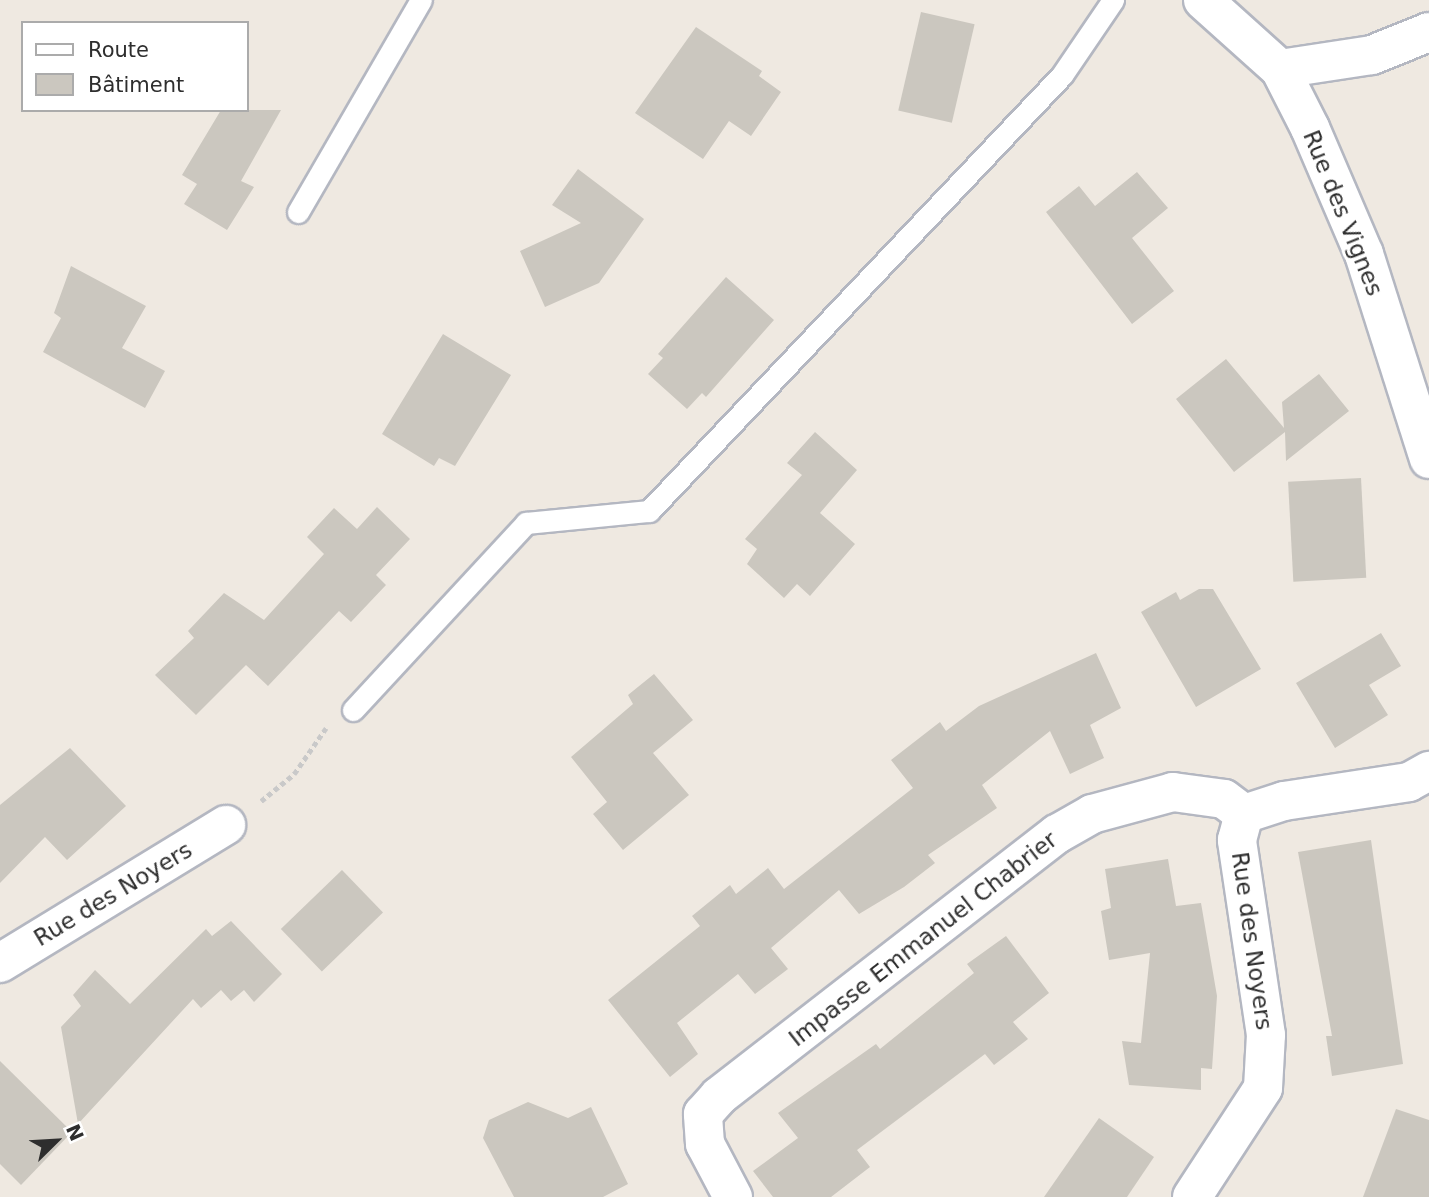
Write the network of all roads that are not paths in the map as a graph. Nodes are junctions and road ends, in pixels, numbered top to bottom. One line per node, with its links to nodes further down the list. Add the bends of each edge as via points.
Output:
1 (421, 0): 6 (lane)
2 (1113, 0): 8 (lane, via 1062,75 649,511 526,523)
3 (1203, 0): 5 (street, Rue des Vignes)
4 (1429, 32): 5 (street, via 1372,55)
5 (1280, 69): 7 (street, Rue des Vignes, via 1363,254)
6 (298, 212)
7 (1429, 459)
8 (354, 710)
9 (1429, 771): 10 (street, via 1409,782 1283,801)
10 (1244, 814): 13 (street, Impasse Emmanuel Chabrier, via 1224,799 1173,792 1091,814 1058,834 719,1096 703,1114 705,1144); 14 (street, Rue des Noyers, via 1237,840 1266,1035 1264,1088)
11 (226, 825): 12 (street, Rue des Noyers)
12 (0, 963)
13 (733, 1197)
14 (1192, 1197)

